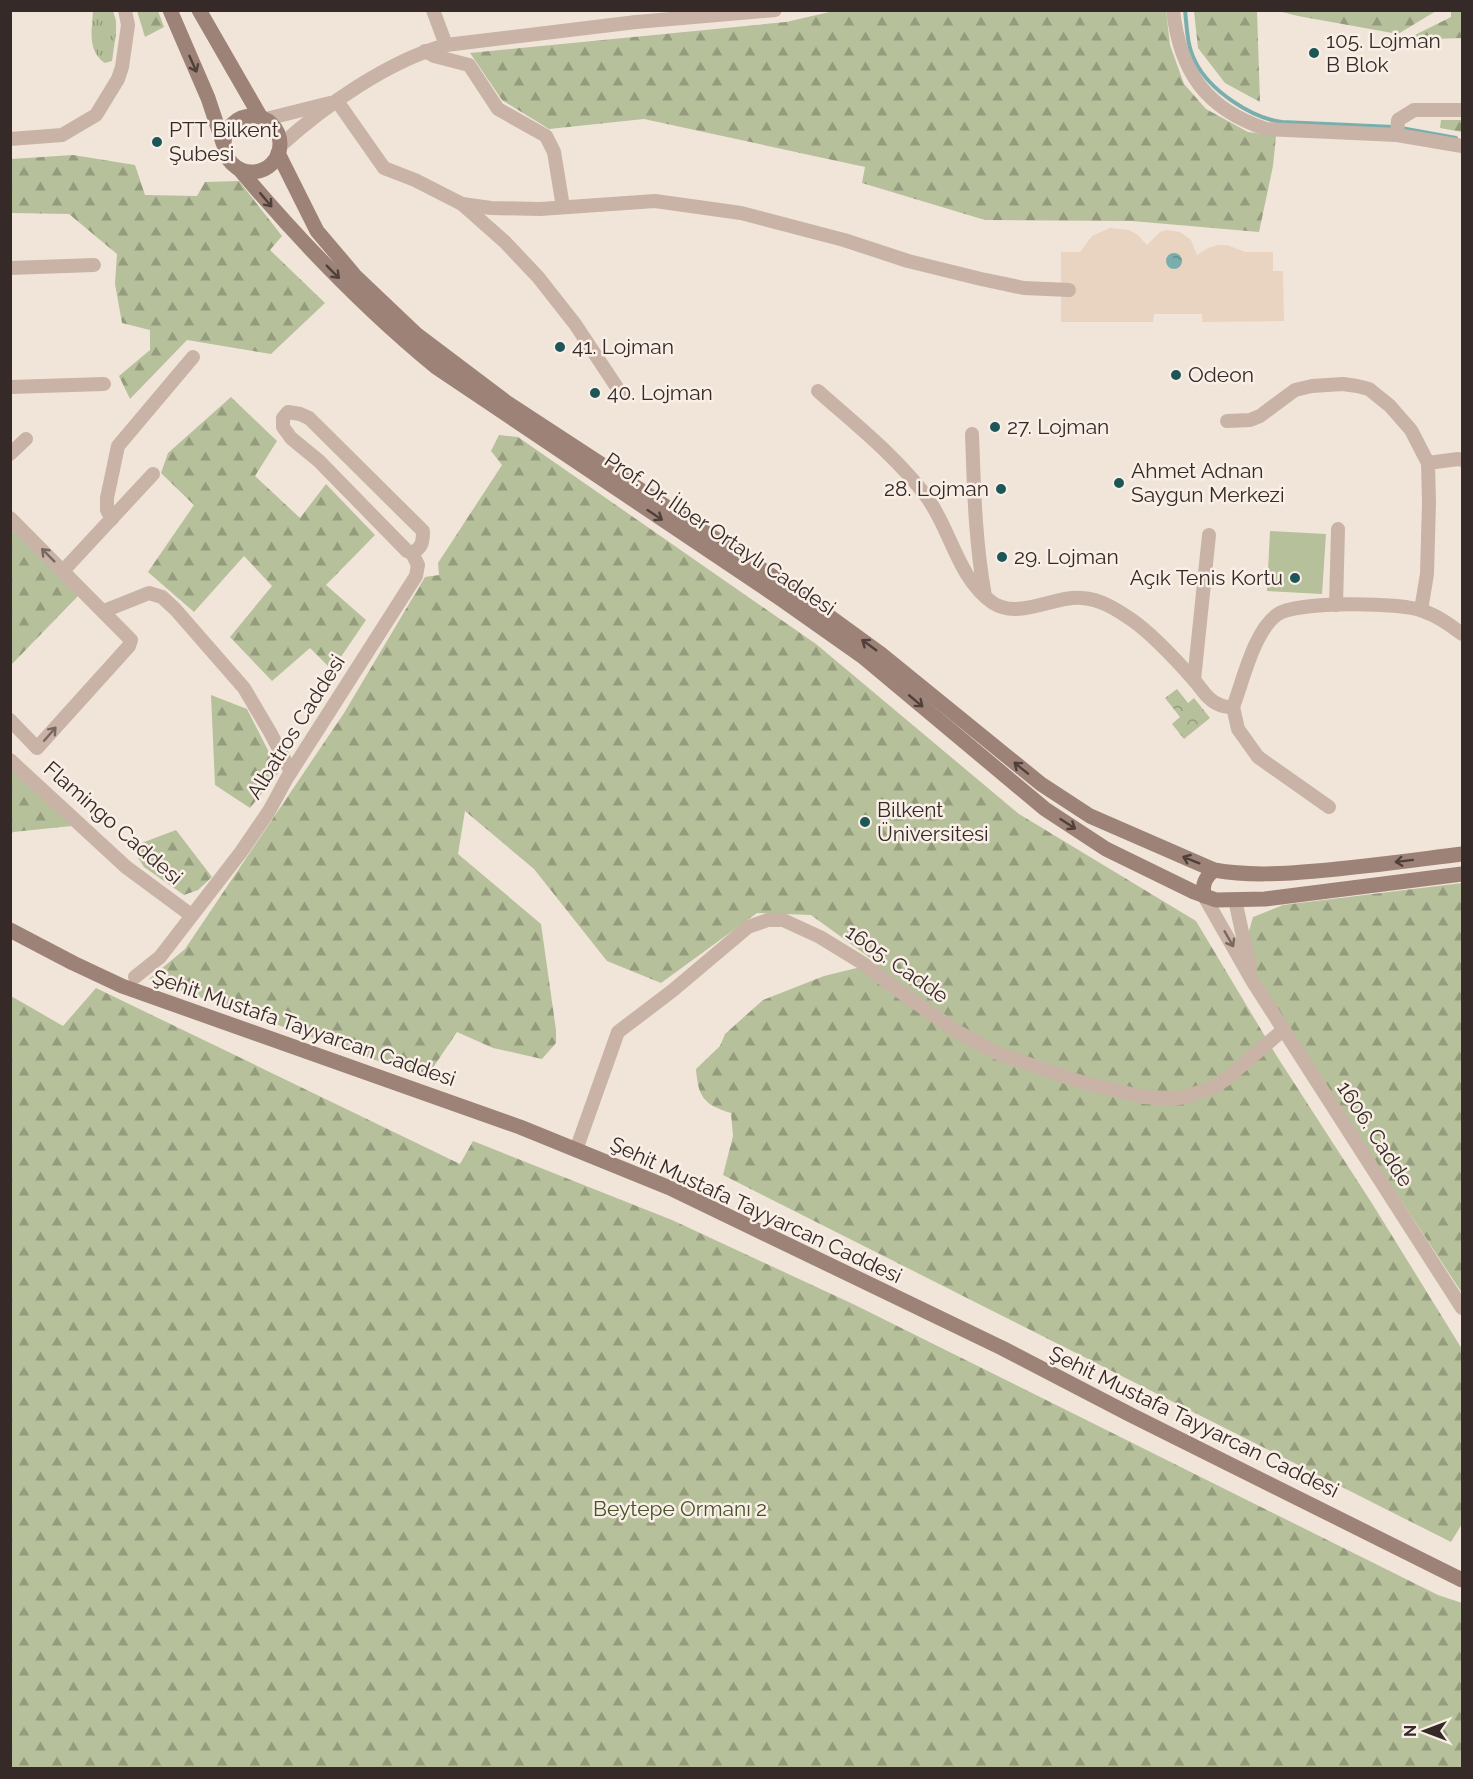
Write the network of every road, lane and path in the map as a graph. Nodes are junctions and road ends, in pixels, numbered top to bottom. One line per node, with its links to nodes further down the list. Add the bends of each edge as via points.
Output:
1 (125, 10): 14 (street, via 128,25 122,67 96,115 62,135)
2 (190, 10): 7 (street)
3 (199, 10): 12 (street, Prof. Dr. İlber Ortaylı Caddesi)
4 (432, 10): 8 (street)
5 (775, 10): 8 (street)
6 (1173, 10): 13 (street, via 1187,67 1205,92 1245,122 1266,129)
7 (172, 15): 15 (street, Prof. Dr. İlber Ortaylı Caddesi, one-way to 15)
8 (446, 45): 9 (street)
9 (424, 51): 10 (street); 20 (street, via 469,65 498,109 546,136 554,152)
10 (337, 101): 12 (street); 17 (street, via 307,122); 19 (street, via 384,168)
11 (1462, 110): 13 (street, via 1414,110)
12 (262, 117): 15 (street, via 251,115 234,120); 17 (street, Prof. Dr. İlber Ortaylı Caddesi, via 277,130)
13 (1398, 128): 16 (street)
14 (10, 139)
15 (223, 143): 18 (street, Prof. Dr. İlber Ortaylı Caddesi, via 228,159)
16 (1462, 146)
17 (279, 150): 18 (street, via 263,170); 54 (street, Prof. Dr. İlber Ortaylı Caddesi, one-way to 17, via 1090,816 1041,784 872,647 789,587 506,402 416,334 356,277 317,231)
18 (240, 170): 57 (street, Prof. Dr. İlber Ortaylı Caddesi, one-way to 57, via 335,274 436,367 862,657 1045,809 1106,849)
19 (462, 204): 20 (street, via 491,208); 28 (street, via 538,277)
20 (562, 207): 23 (street, via 654,201 741,213 981,279 1024,288)
21 (94, 266): 22 (street)
22 (10, 268)
23 (1070, 290)
24 (193, 357): 37 (street, via 118,446 107,498)
25 (104, 384): 26 (street)
26 (10, 387)
27 (818, 390): 42 (street, via 915,482 928,499 972,584)
28 (620, 392)
29 (1227, 421): 34 (street, via 1260,416 1303,387 1357,386 1369,389 1390,406 1412,430)
30 (972, 434): 42 (street, via 979,566)
31 (26, 439): 32 (street)
32 (10, 454)
33 (1462, 460): 34 (street)
34 (1428, 463): 44 (street, via 1427,574)
35 (153, 474): 37 (street)
36 (10, 518): 41 (street, one-way to 36)
37 (112, 519): 41 (street)
38 (1338, 529): 43 (street)
39 (1209, 535): 47 (street)
40 (412, 553): 40 (street, Albatros Caddesi, via 420,547 423,531 309,418 288,412 283,427 291,438); 51 (street, Albatros Caddesi, via 418,565 416,576)
41 (63, 571): 45 (street)
42 (985, 596): 47 (street, via 996,605 1009,608 1081,597 1101,602 1138,624)
43 (1336, 605): 44 (street); 48 (street, via 1299,607 1279,613 1265,627)
44 (1421, 610): 46 (street)
45 (104, 611): 49 (street, one-way to 45, via 37,748 129,646 131,640); 51 (street, via 149,593 162,597 244,688)
46 (1462, 634)
47 (1194, 680): 48 (street, via 1209,699)
48 (1233, 707): 52 (street, via 1238,729 1258,757)
49 (10, 720)
50 (10, 760): 59 (street, Flamingo Caddesi, via 126,867)
51 (291, 772): 59 (street, Albatros Caddesi, via 241,852)
52 (1329, 807)
53 (1462, 854): 55 (street, Prof. Dr. İlber Ortaylı Caddesi, one-way to 55, via 1357,868)
54 (1214, 870): 55 (street, Prof. Dr. İlber Ortaylı Caddesi); 57 (street, via 1202,886)
55 (1232, 873): 58 (street)
56 (1462, 874): 58 (street, Prof. Dr. İlber Ortaylı Caddesi)
57 (1204, 896): 58 (street, Prof. Dr. İlber Ortaylı Caddesi); 62 (street, 1606. Cadde, one-way to 62)
58 (1235, 900): 62 (street, 1606. Cadde)
59 (191, 915): 61 (street, Albatros Caddesi, via 160,957)
60 (10, 930): 64 (street, Şehit Mustafa Tayyarcan Caddesi, via 122,986)
61 (135, 977)
62 (1253, 982): 63 (street, 1606. Cadde)
63 (1283, 1030): 64 (street, 1605. Cadde, via 1212,1088 1172,1099 1144,1097 1084,1083 997,1053 958,1032 836,946 802,927 783,920 768,920 734,937 618,1032); 65 (street, 1606. Cadde)
64 (576, 1150): 66 (street, Şehit Mustafa Tayyarcan Caddesi, via 749,1225)
65 (1462, 1308)
66 (1462, 1580)

